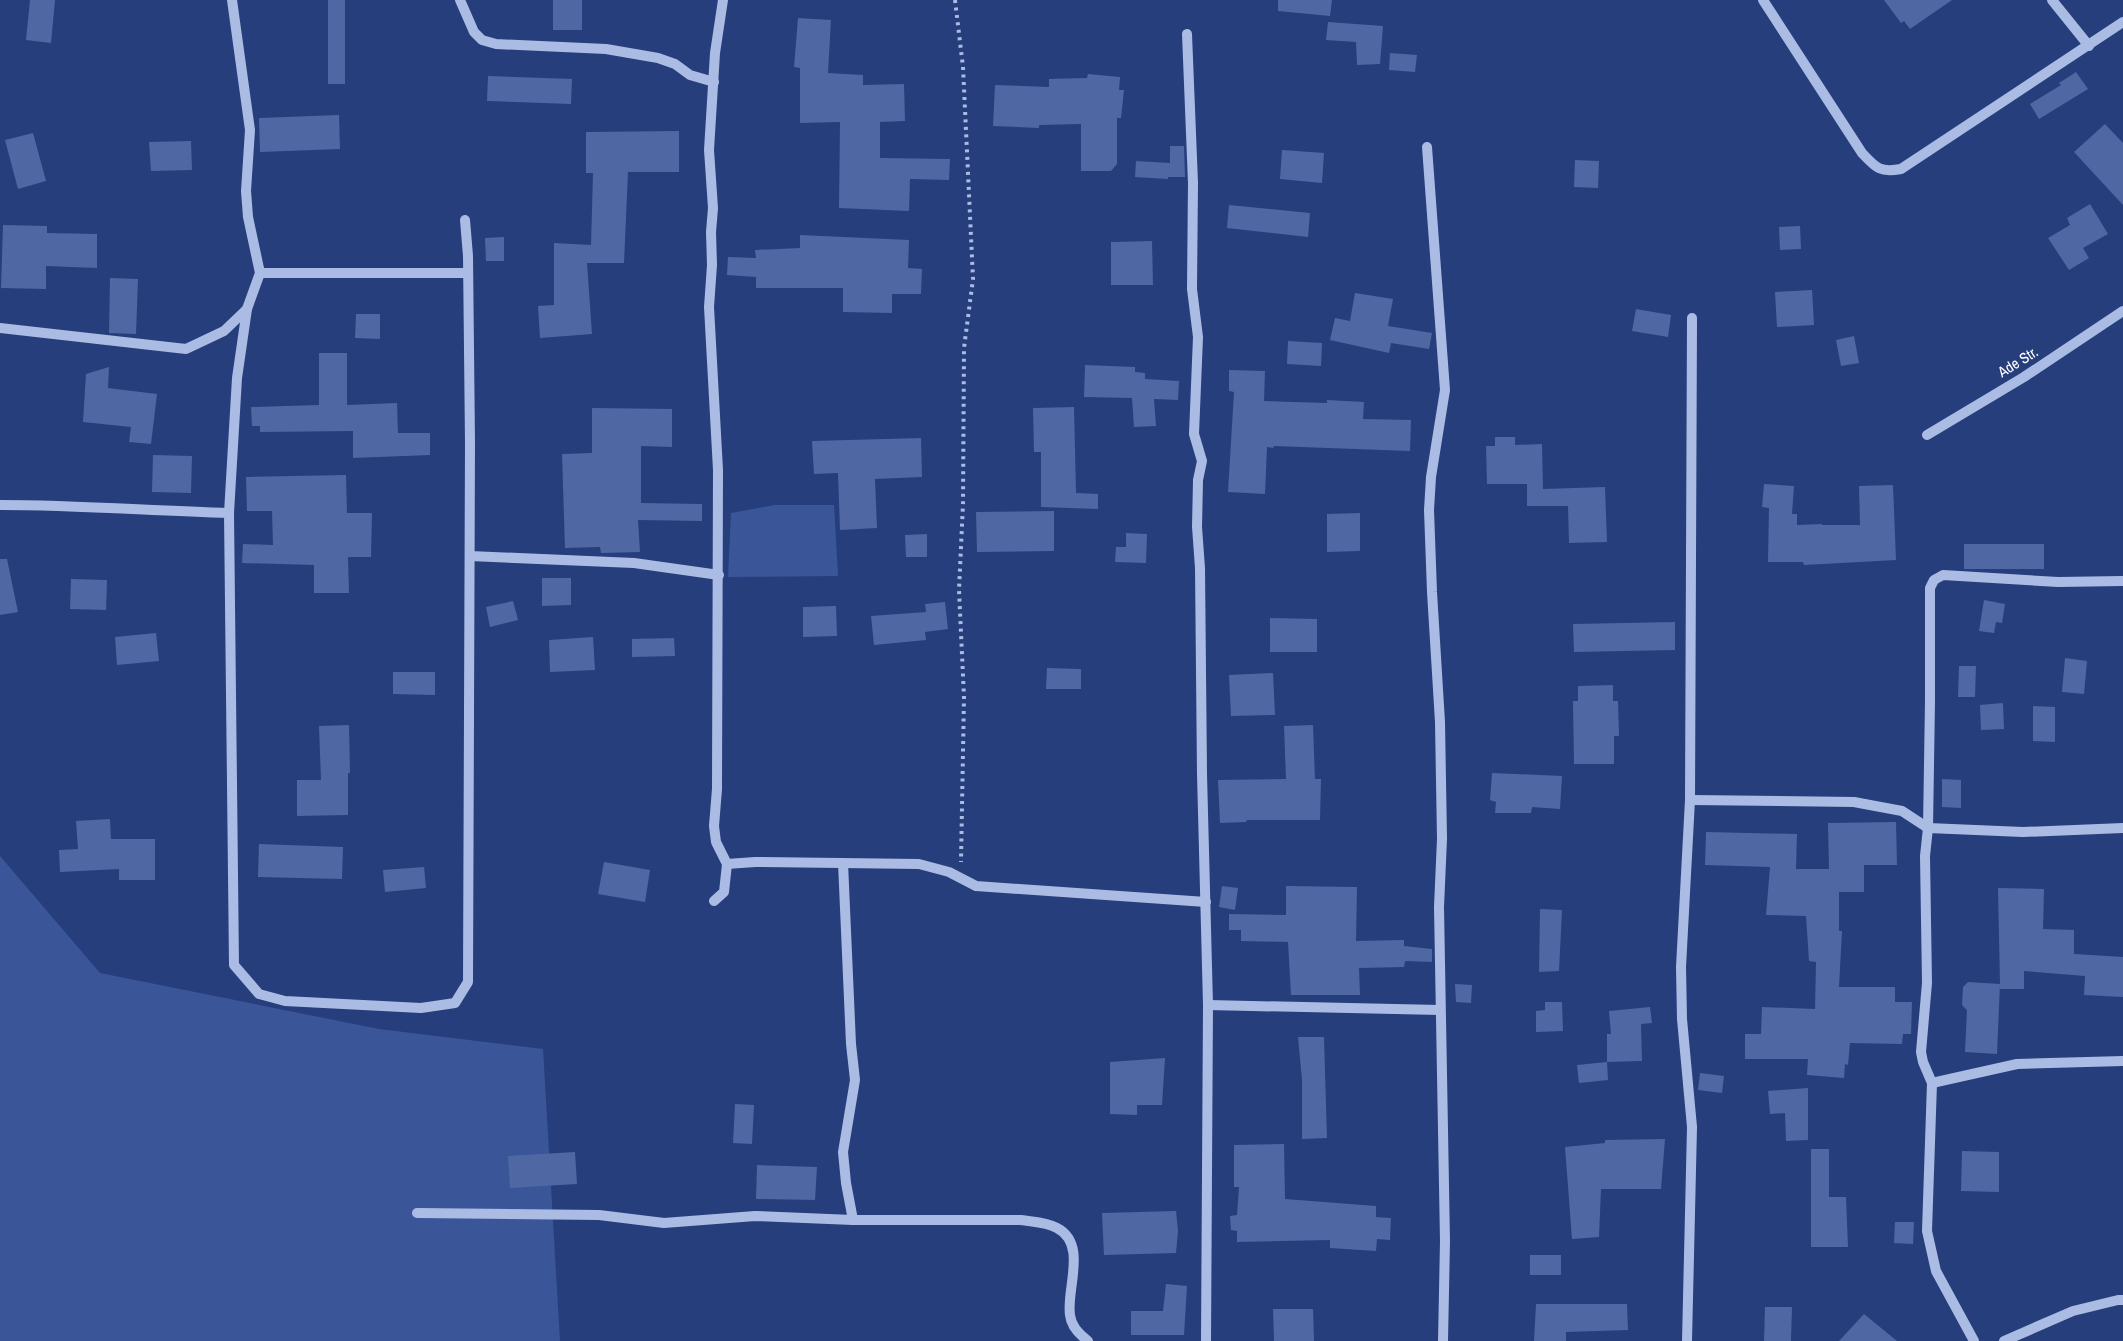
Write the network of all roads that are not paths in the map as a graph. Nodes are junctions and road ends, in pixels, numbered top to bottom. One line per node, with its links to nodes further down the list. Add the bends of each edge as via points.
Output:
1 (232, 0): 12 (street, via 250,130 248,217)
2 (460, 0): 9 (street, via 474,32 482,40 606,49 658,58 690,75)
3 (723, 0): 9 (street)
4 (1763, 0): 8 (street, via 1862,153 1876,168 1887,171 1901,168)
5 (2052, 0): 8 (street)
6 (2123, 22): 8 (street)
7 (1187, 34): 30 (street, via 1193,183 1192,289 1198,337 1194,434 1202,461 1197,527)
8 (2089, 45)
9 (714, 82): 22 (street, via 709,307)
10 (1427, 147): 32 (street, via 1445,390 1429,510 1440,722)
11 (465, 220): 13 (street)
12 (260, 273): 13 (street); 14 (street)
13 (468, 273): 21 (street)
14 (247, 309): 17 (street, via 224,331 186,349); 20 (street, via 237,378)
15 (2123, 311): 18 (street, Ade Str.)
16 (1692, 318): 24 (street)
17 (0, 328)
18 (1927, 435)
19 (0, 505): 20 (street)
20 (230, 513): 21 (street, via 234,965 259,994 285,1001 422,1008 455,1002 468,982)
21 (470, 556): 22 (street, via 634,563)
22 (719, 575): 28 (street, via 714,826 716,842)
23 (2123, 581): 25 (street, via 2058,582 1943,575 1934,580 1930,588)
24 (1690, 801): 25 (street, via 1854,802 1902,811); 41 (street, via 1681,967 1692,1127)
25 (1928, 828): 26 (street, via 2023,832); 34 (street, via 1927,983 1921,1052)
26 (2123, 828)
27 (843, 863): 28 (street); 30 (street, via 919,864 949,872 976,886); 36 (street, via 855,1080 843,1152)
28 (727, 864): 29 (street, via 724,892)
29 (714, 901)
30 (1206, 902): 31 (street)
31 (1208, 1005): 32 (street); 39 (street)
32 (1440, 1010): 40 (street)
33 (2123, 1061): 34 (street, via 2017,1064)
34 (1932, 1083): 42 (street, via 1927,1232 1936,1271)
35 (417, 1213): 36 (street, via 599,1215 664,1223 755,1216)
36 (853, 1220): 38 (street, via 1021,1220 1059,1229 1069,1237 1074,1258 1070,1316 1079,1334)
37 (2123, 1300): 43 (street, via 2073,1311)
38 (1088, 1341)
39 (1206, 1341)
40 (1443, 1341)
41 (1687, 1341)
42 (1974, 1341)
43 (2004, 1341)

